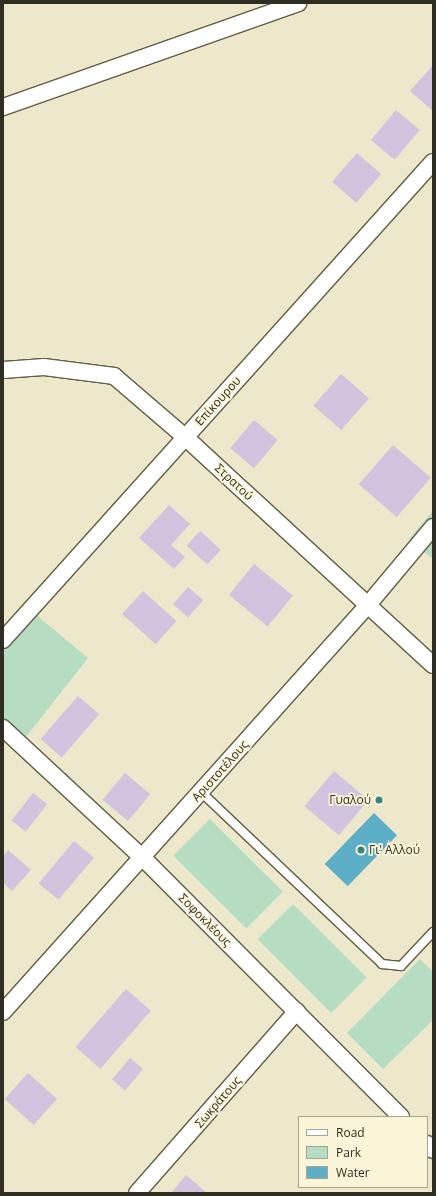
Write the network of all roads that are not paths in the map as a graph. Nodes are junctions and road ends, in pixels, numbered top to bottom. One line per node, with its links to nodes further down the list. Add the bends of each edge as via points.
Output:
1 (298, 3): 2 (street)
2 (3, 107)
3 (433, 162): 5 (street, Επίκουρου)
4 (3, 370): 5 (street, Στρατού, via 44,367 114,376)
5 (185, 437): 7 (street, Στρατού); 8 (street, Επίκουρου)
6 (433, 526): 7 (street, Αριστοτέλους)
7 (367, 606): 9 (street, Στρατού); 11 (street, Αριστοτέλους)
8 (3, 640)
9 (433, 665)
10 (3, 728): 12 (street, Σοφοκλέους)
11 (201, 792): 12 (street, Αριστοτέλους); 13 (lane, via 382,964 401,966)
12 (142, 857): 14 (street, Σοφοκλέους); 15 (street, Αριστοτέλους)
13 (433, 932)
14 (297, 1011): 16 (street, Σοφοκλέους); 17 (street, Σωκράτους)
15 (3, 1012)
16 (400, 1116)
17 (137, 1193)

